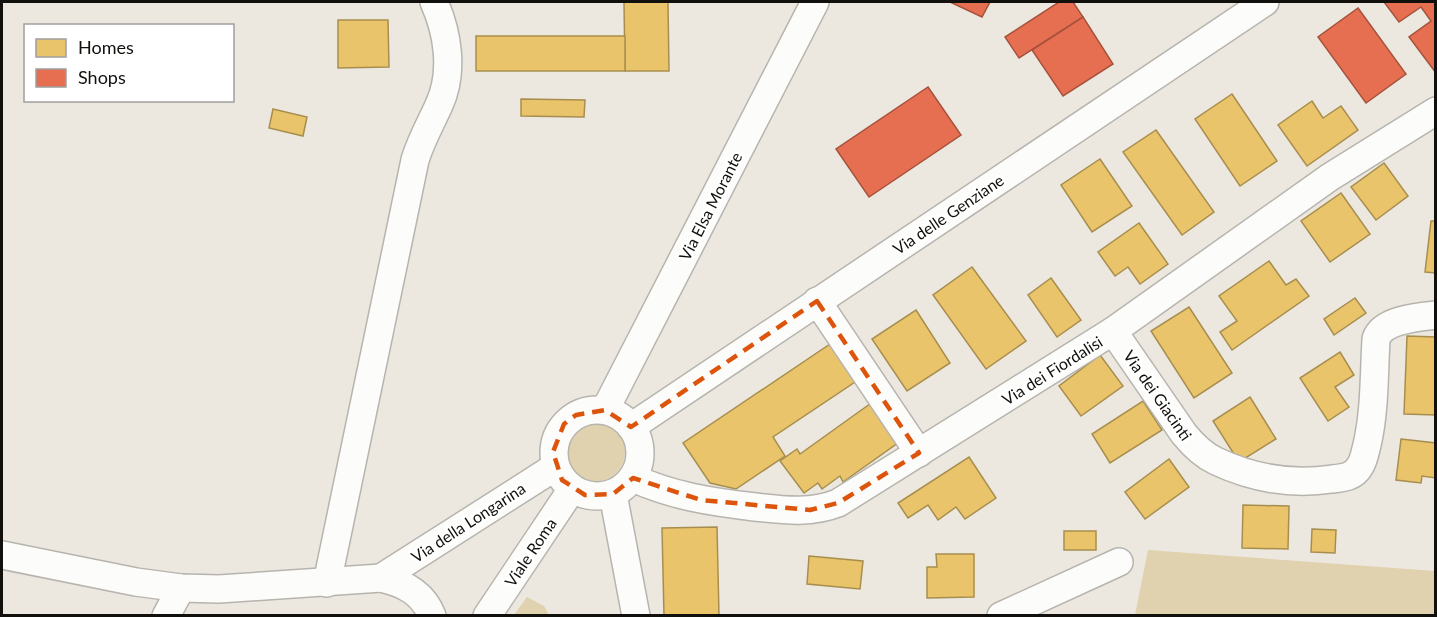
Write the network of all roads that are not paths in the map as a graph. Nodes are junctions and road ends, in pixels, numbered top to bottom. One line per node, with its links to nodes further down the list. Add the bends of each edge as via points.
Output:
1 (434, 2): 17 (street, via 446,39 445,88 416,160)
2 (814, 2): 8 (street, Via Elsa Morante)
3 (1265, 2): 5 (street, Via delle Genziane)
4 (1436, 111): 7 (street, Via dei Fiordalisi, via 1330,177)
5 (817, 301): 9 (street, Via delle Genziane); 10 (street)
6 (1436, 315): 7 (street, Via dei Giacinti, via 1393,323 1378,333 1369,438 1361,464 1350,475 1320,481 1269,479 1206,455 1184,434)
7 (1113, 331): 10 (street, Via dei Fiordalisi)
8 (605, 410): 9 (street); 11 (street, via 590,410 564,424 556,437)
9 (631, 427): 12 (street, via 638,438 639,465)
10 (919, 453): 12 (street, Via dei Fiordalisi, via 838,503 810,510 701,500)
11 (555, 467): 13 (street); 16 (street, Via della Longarina)
12 (623, 486): 13 (street, via 599,496); 22 (street)
13 (573, 489): 21 (street, Viale Roma)
14 (2, 555): 18 (street, Via della Longarina)
15 (1119, 562): 23 (street)
16 (381, 578): 17 (street, Via della Longarina); 20 (street, Via della Longarina, via 414,591)
17 (327, 583): 18 (street, Via della Longarina)
18 (181, 588): 19 (street)
19 (166, 615)
20 (432, 615)
21 (487, 615)
22 (636, 615)
23 (1001, 615)

